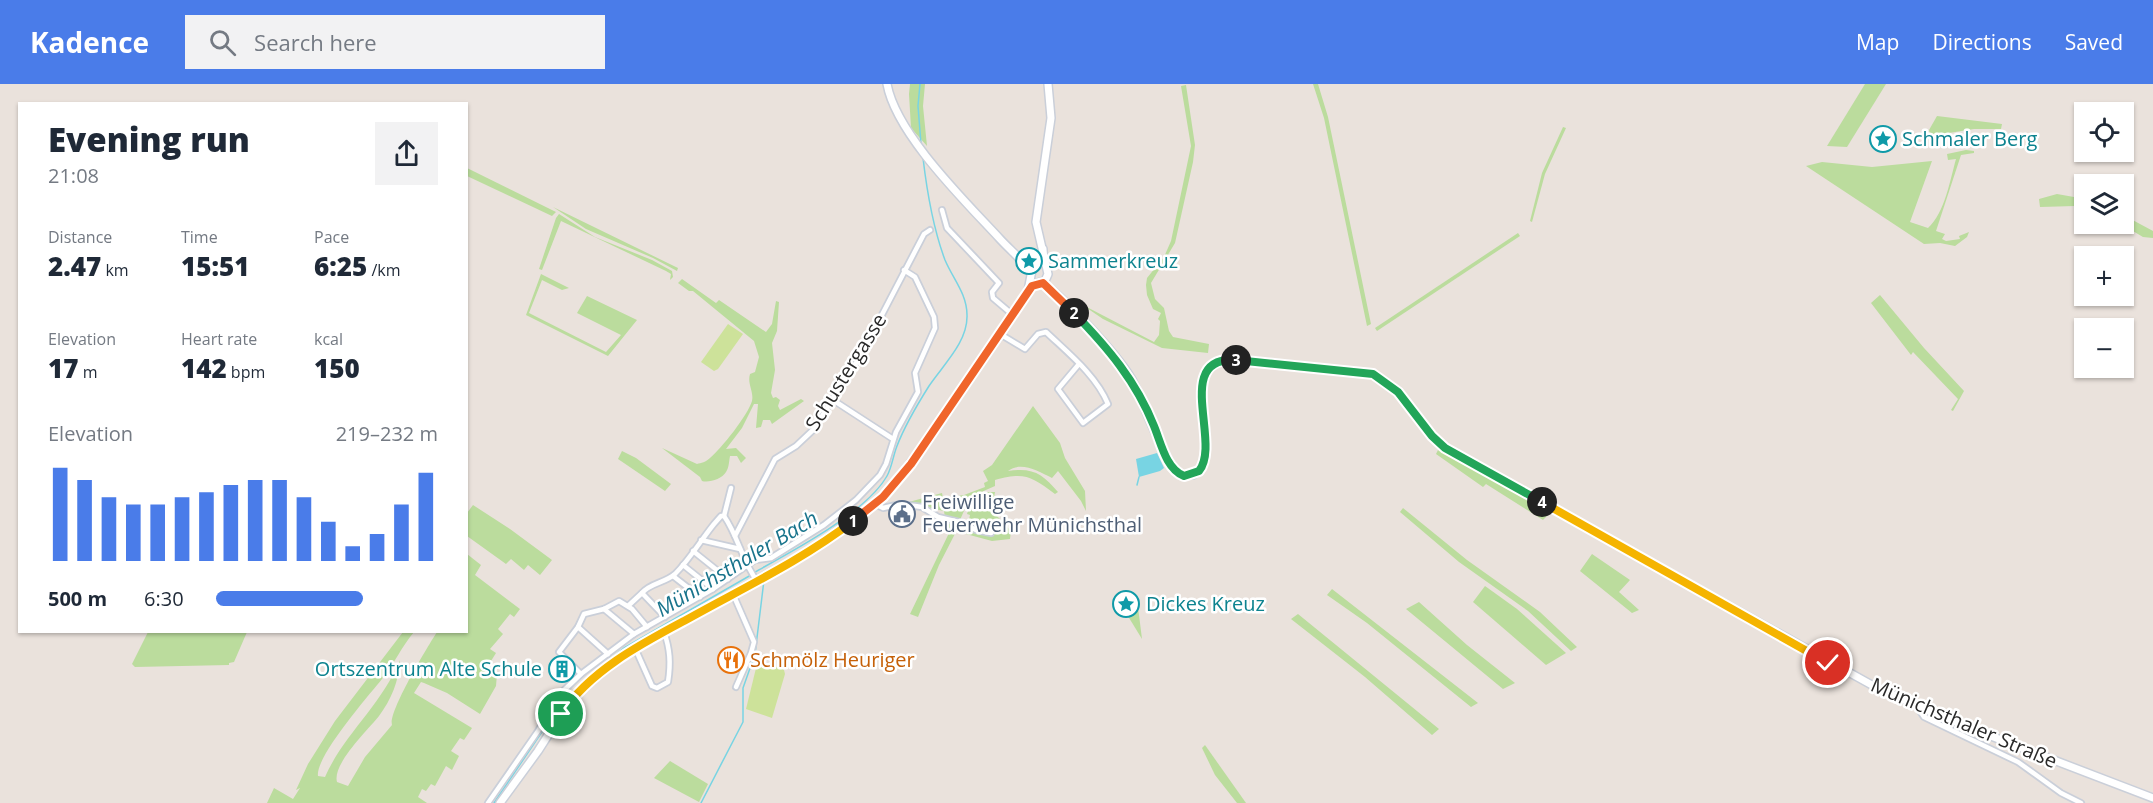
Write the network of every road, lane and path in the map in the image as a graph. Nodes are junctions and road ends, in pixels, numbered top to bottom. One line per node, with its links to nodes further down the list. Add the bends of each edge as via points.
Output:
1 (887, 84): 6 (street, Münichsthaler Straße, via 897,114 918,146)
2 (1048, 84): 5 (street, Münichsthaler Straße, via 1051,118 1036,222)
3 (942, 210): 12 (street, via 947,228 999,284 992,292 993,298)
4 (930, 230): 8 (street, Schustergasse)
5 (1043, 249): 7 (street, via 1044,258); 9 (street, Münichsthaler Straße)
6 (1022, 262): 7 (street); 10 (street, Münichsthaler Straße)
7 (1038, 266): 9 (street); 10 (street)
8 (904, 270): 15 (street, Schustergasse, via 869,342); 16 (street, via 915,277 934,317 935,328 915,373 918,392)
9 (1048, 274): 10 (street); 11 (street, Münichsthaler Straße)
10 (1035, 279): 11 (street, Münichsthaler Straße); 12 (street)
11 (1053, 292): 46 (street, Münichsthaler Straße, via 1129,374 1170,464 1181,475 1194,475 1205,463 1202,387 1217,362 1233,359 1373,374 1398,392 1437,441 1451,452 1828,663)
12 (1013, 315): 13 (street)
13 (1000, 334): 14 (street, via 1025,350 1038,334 1046,332); 18 (street, via 926,443)
14 (1079, 364): 14 (street, via 1058,388 1083,423 1108,404)
15 (833, 400): 16 (street); 21 (street, Schustergasse, via 813,430 775,459)
16 (893, 439): 26 (street, via 880,475 842,512 771,558 758,559)
17 (731, 488): 19 (street)
18 (875, 504): 20 (street, via 883,508 901,504 922,507 941,518); 28 (street, via 825,542)
19 (724, 516): 21 (street); 22 (street)
20 (991, 533)
21 (735, 536): 23 (street)
22 (701, 540): 23 (street); 24 (street)
23 (741, 549): 26 (street)
24 (693, 551): 25 (street); 29 (street)
25 (683, 566): 27 (street); 30 (street)
26 (747, 568): 28 (street); 29 (street)
27 (673, 576): 31 (street); 33 (street)
28 (760, 577): 32 (street)
29 (728, 579): 30 (street)
30 (713, 588): 33 (street)
31 (642, 593): 34 (street); 36 (street)
32 (733, 594): 39 (street); 45 (street, via 754,642)
33 (700, 597): 36 (street)
34 (628, 606): 35 (street, via 619,601); 38 (street)
35 (604, 609): 37 (street, via 584,614); 40 (street)
36 (665, 617): 38 (street)
37 (578, 627): 42 (street); 43 (street, via 559,652)
38 (647, 627): 40 (street)
39 (664, 632): 41 (street); 41 (street, via 671,664 668,681 657,688 652,686)
40 (634, 634): 42 (street)
41 (635, 648): 44 (street)
42 (608, 654): 43 (street)
43 (581, 674): 44 (street)
44 (578, 685): 48 (street, via 559,695); 49 (street, via 538,751)
45 (736, 687)
46 (1918, 708): 47 (street, Münichsthaler Straße); 50 (street, via 1924,717 2018,762)
47 (2153, 798)
48 (488, 803)
49 (500, 803)
50 (2081, 803)

